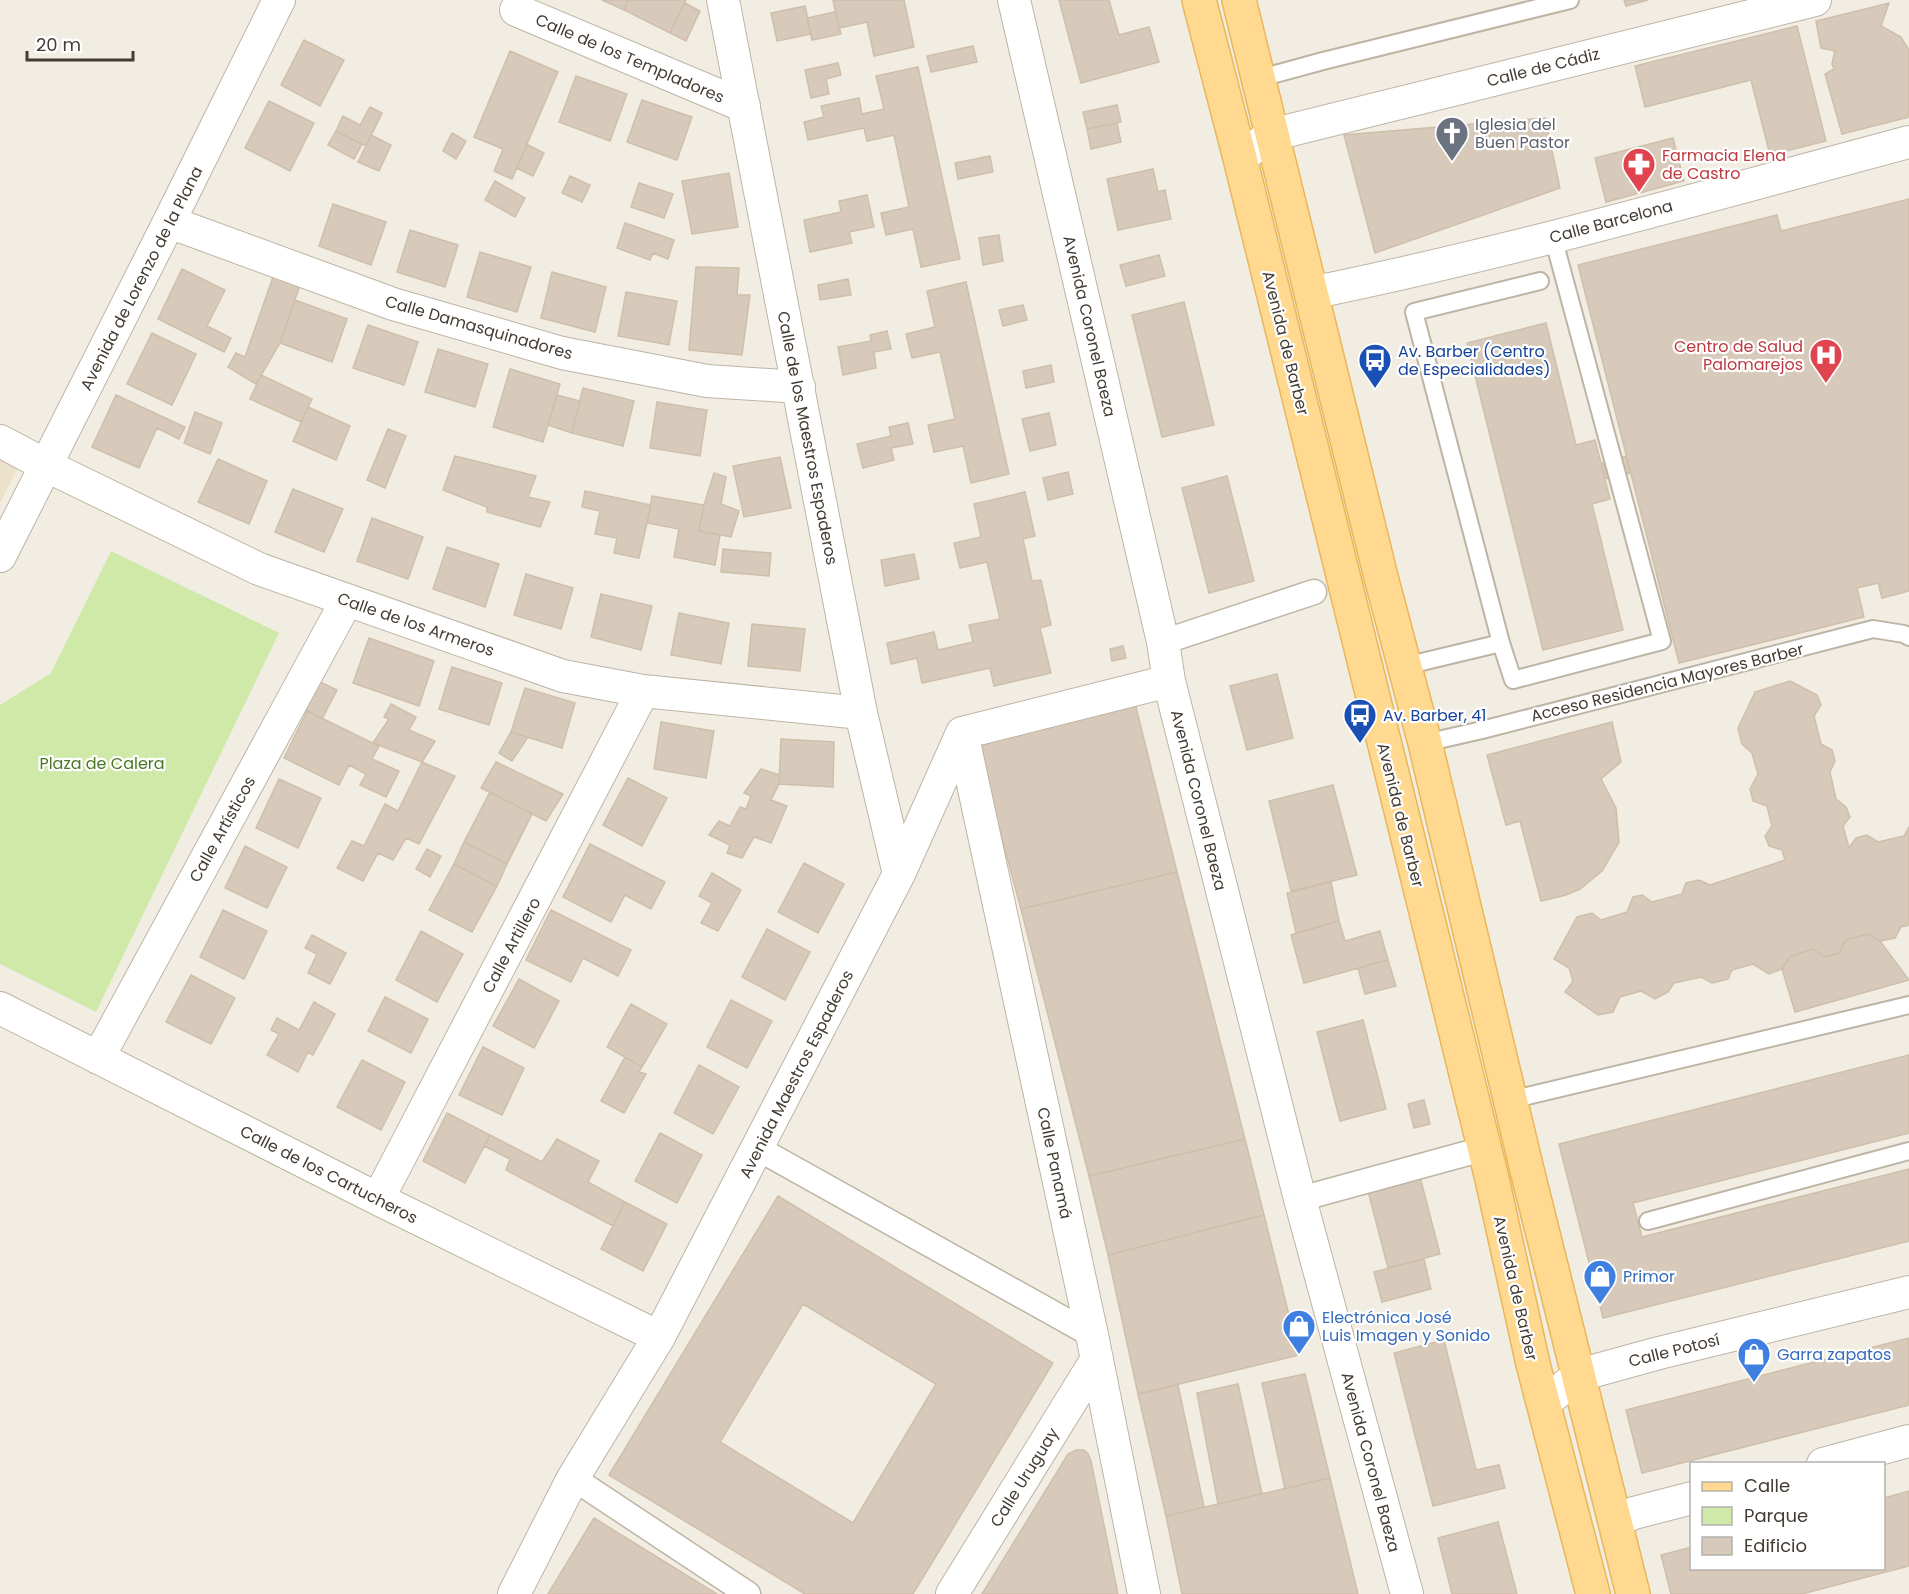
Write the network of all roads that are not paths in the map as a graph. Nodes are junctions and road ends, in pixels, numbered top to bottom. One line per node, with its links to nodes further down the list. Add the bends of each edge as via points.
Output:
1 (279, 0): 14 (street, Avenida de Lorenzo de la Plana)
2 (723, 0): 10 (street, Calle de los Maestros Espaderos)
3 (1014, 0): 25 (street, Avenida Coronel Baeza)
4 (1199, 0): 13 (main road, Avenida de Barber)
5 (1239, 0): 9 (main road)
6 (1570, 0): 9 (lane)
7 (1815, 0): 11 (street, Calle de Cádiz)
8 (516, 10): 10 (street, Calle de los Templadores)
9 (1257, 79): 11 (main road)
10 (744, 106): 18 (street, Calle de los Maestros Espaderos)
11 (1271, 135): 13 (street); 17 (main road)
12 (1909, 142): 15 (street, Calle Barcelona)
13 (1240, 158): 39 (main road, Avenida de Barber)
14 (169, 222): 18 (street, Calle Damasquinadores, via 393,304 562,353 706,381); 20 (street, Avenida de Lorenzo de la Plana)
15 (1553, 237): 17 (street, Calle Barcelona); 26 (lane, via 1662,640 1513,680)
16 (1539, 281): 26 (lane, via 1414,312)
17 (1311, 293): 27 (main road)
18 (799, 387): 30 (street, Calle de los Maestros Espaderos)
19 (0, 441): 20 (street, Calle de los Armeros)
20 (46, 466): 21 (street, Avenida de Lorenzo de la Plana); 23 (street, Calle de los Armeros, via 259,569)
21 (0, 556)
22 (1314, 592): 25 (street)
23 (347, 600): 29 (street, Calle de los Armeros, via 563,676); 36 (street, Calle Artísticos)
24 (1909, 637): 32 (lane, Acceso Residencia Mayores Barber, via 1873,629)
25 (1162, 642): 28 (street, Avenida Coronel Baeza)
26 (1501, 643): 27 (lane)
27 (1405, 666): 32 (main road)
28 (1168, 681): 31 (street); 41 (street, Avenida Coronel Baeza)
29 (643, 691): 30 (street, Calle de los Armeros); 42 (street, Calle Artillero)
30 (861, 713): 33 (street, Calle de los Maestros Espaderos)
31 (962, 733): 33 (street, Avenida Maestros Espaderos); 46 (street, Calle Panamá)
32 (1425, 743): 37 (main road)
33 (898, 874): 38 (street, Avenida Maestros Espaderos)
34 (1909, 1005): 37 (lane)
35 (0, 1008): 36 (street, Calle de los Cartucheros)
36 (98, 1059): 42 (street, Calle de los Cartucheros)
37 (1510, 1100): 47 (main road)
38 (757, 1148): 45 (street, Avenida Maestros Espaderos); 46 (street)
39 (1484, 1149): 41 (street); 48 (main road, Avenida de Barber)
40 (1909, 1151): 43 (lane)
41 (1300, 1198): 58 (street, Avenida Coronel Baeza)
42 (378, 1199): 45 (street, Calle de los Cartucheros)
43 (1648, 1221)
44 (1909, 1292): 47 (street, Calle Potosí)
45 (659, 1337): 51 (street, Avenida Maestros Espaderos)
46 (1094, 1347): 56 (street, Calle Uruguay); 57 (street, Calle Panamá)
47 (1578, 1375): 48 (street); 53 (main road)
48 (1544, 1403): 59 (main road, Avenida de Barber)
49 (1909, 1441): 50 (street)
50 (1831, 1462)
51 (573, 1478): 54 (street, Avenida Maestros Espaderos); 55 (street)
52 (1690, 1499): 53 (street)
53 (1615, 1521): 60 (main road)
54 (514, 1594)
55 (748, 1594)
56 (952, 1594)
57 (1144, 1594)
58 (1407, 1594)
59 (1593, 1594)
60 (1633, 1594)

